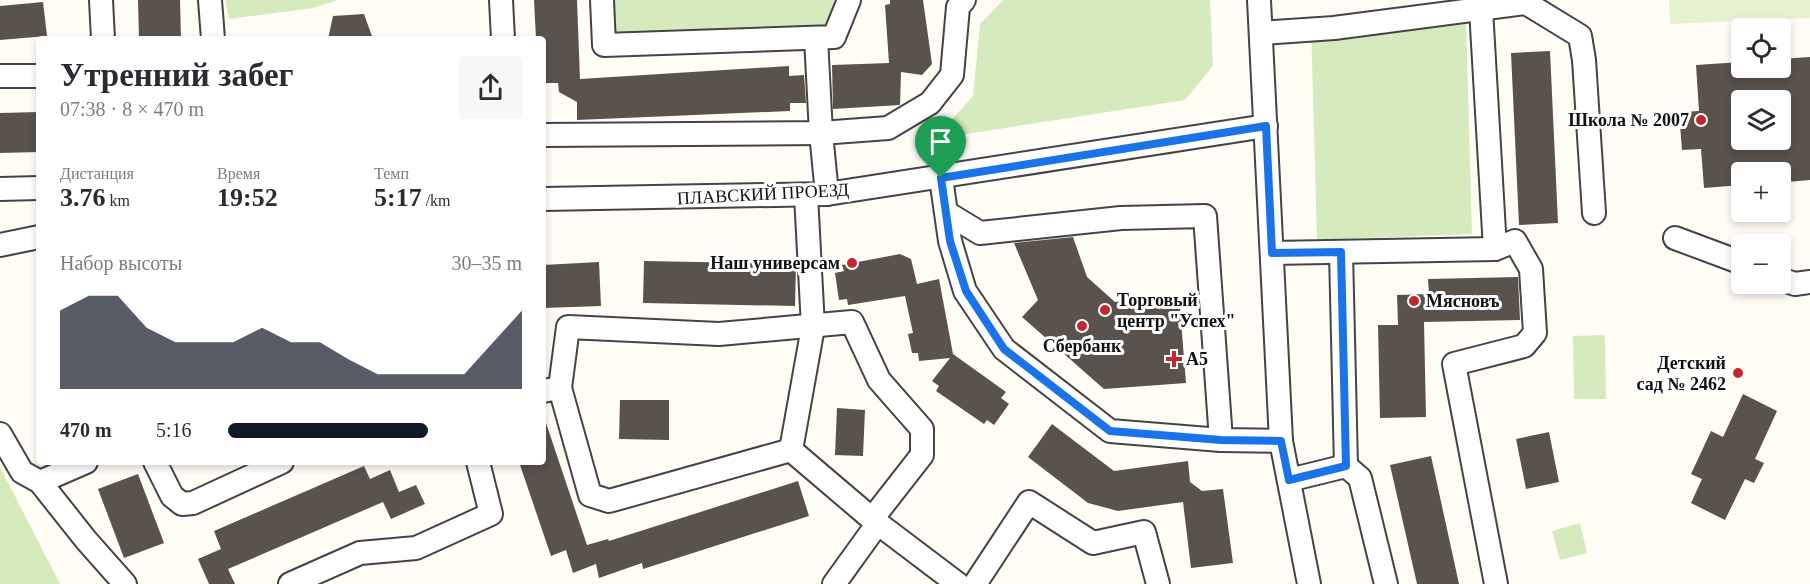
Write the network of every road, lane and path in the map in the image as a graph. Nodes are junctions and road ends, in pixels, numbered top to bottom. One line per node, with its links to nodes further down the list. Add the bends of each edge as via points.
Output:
1 (100, 0): 11 (street)
2 (210, 0): 12 (street)
3 (501, 0): 13 (street)
4 (602, 0): 14 (street, via 604,45)
5 (849, 0): 14 (street, via 834,38)
6 (964, 0): 18 (street, via 958,7 952,75 930,103 888,128)
7 (1259, 0): 10 (street)
8 (1526, 2): 9 (street); 26 (street, via 1580,36)
9 (1481, 9): 10 (street); 30 (street)
10 (1261, 33): 17 (street)
11 (103, 36)
12 (213, 36)
13 (503, 36)
14 (816, 38): 18 (street)
15 (0, 76): 16 (street)
16 (36, 76)
17 (1266, 126): 20 (street, ПЛАВСКИЙ ПРОЕЗД); 32 (street)
18 (821, 133): 19 (street); 23 (street)
19 (546, 135)
20 (941, 178): 23 (street, ПЛАВСКИЙ ПРОЕЗД); 25 (street)
21 (36, 188): 22 (street)
22 (0, 189)
23 (817, 194): 24 (street, ПЛАВСКИЙ ПРОЕЗД); 36 (street)
24 (546, 199)
25 (947, 213): 39 (street, via 950,241 966,291 1004,349 1110,431); 39 (street, via 980,233 1121,218 1205,216)
26 (1594, 213)
27 (36, 238): 29 (street)
28 (1675, 238): 33 (street)
29 (0, 245)
30 (1495, 249): 31 (street); 58 (street, via 1515,241 1531,269 1535,333 1524,346 1454,364)
31 (1341, 252): 32 (street); 46 (street)
32 (1272, 253): 40 (street)
33 (1731, 259)
34 (1810, 282): 35 (street)
35 (1791, 283)
36 (813, 327): 37 (street, via 719,334 568,327); 41 (street); 49 (street, via 852,322 879,380 922,429 922,455)
37 (551, 389): 41 (street, via 590,495 609,501)
38 (0, 434): 48 (street, via 22,472)
39 (1221, 440): 40 (street)
40 (1281, 441): 47 (street)
41 (791, 450): 49 (street)
42 (79, 465): 48 (street)
43 (156, 465): 44 (street, via 171,496 182,504 193,503)
44 (275, 465)
45 (479, 465): 51 (street, via 491,514 416,548 360,553)
46 (1346, 466): 47 (street); 57 (street, via 1359,478)
47 (1289, 480): 56 (street)
48 (40, 482): 50 (street)
49 (875, 521): 52 (street); 53 (street)
50 (125, 584)
51 (290, 584)
52 (834, 584)
53 (958, 584)
54 (975, 584): 55 (street, via 1029,502 1094,543 1144,532)
55 (1158, 584)
56 (1309, 584)
57 (1386, 584)
58 (1496, 584)

